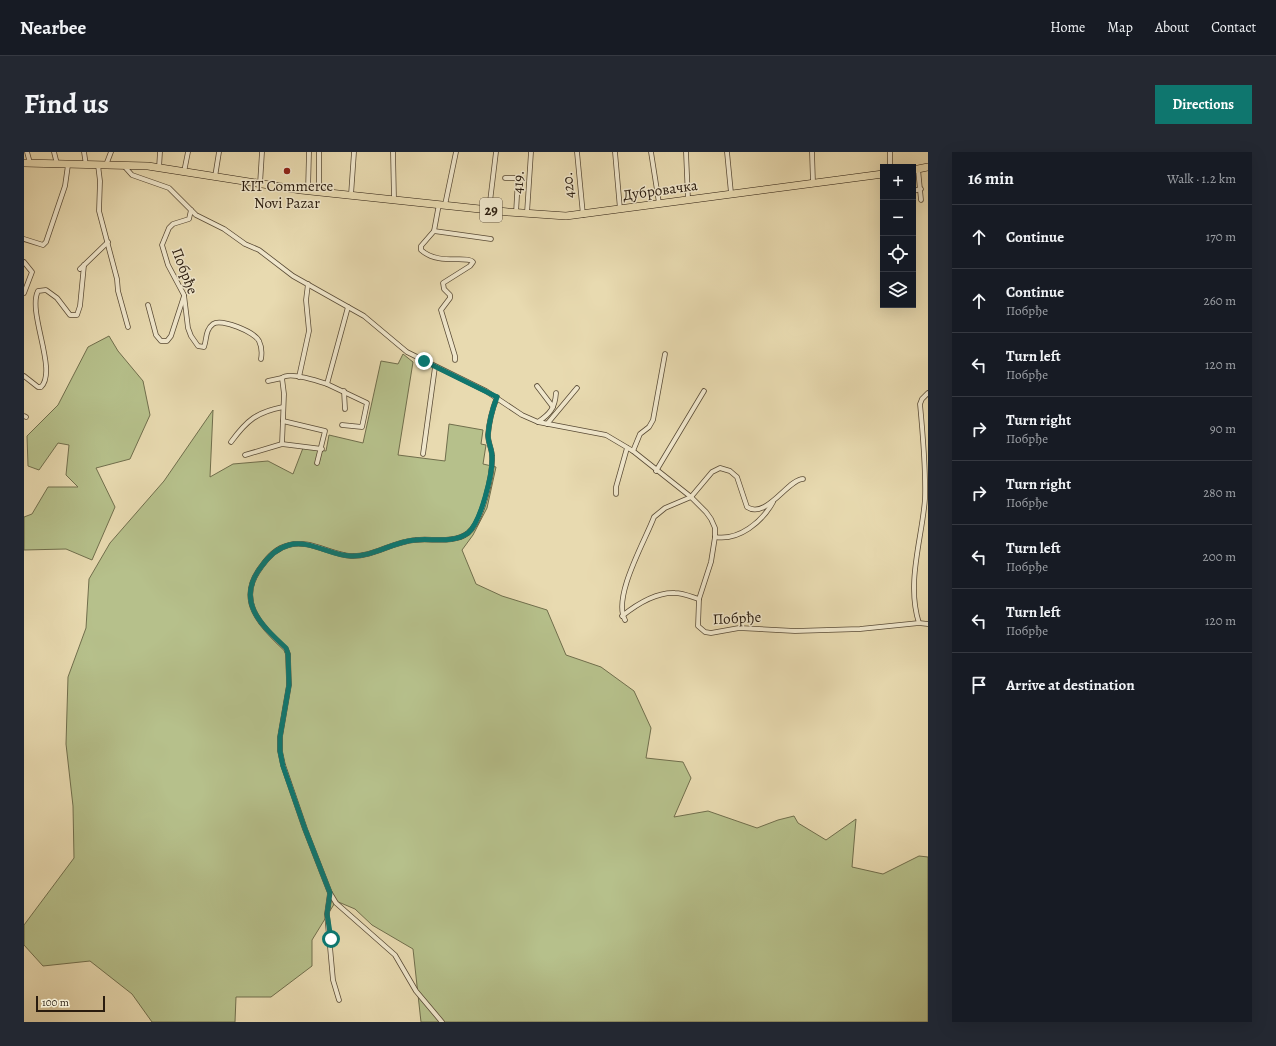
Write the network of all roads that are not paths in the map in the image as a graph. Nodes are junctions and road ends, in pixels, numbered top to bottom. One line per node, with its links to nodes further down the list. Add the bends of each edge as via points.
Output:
1 (27, 152): 23 (street)
2 (54, 152): 24 (street)
3 (84, 152): 27 (street)
4 (111, 152): 29 (street)
5 (160, 152): 32 (street)
6 (188, 152): 34 (street)
7 (219, 152): 36 (street)
8 (262, 152): 39 (street)
9 (309, 152): 41 (street)
10 (319, 152): 43 (street)
11 (354, 152): 45 (street)
12 (393, 152): 46 (street)
13 (456, 152): 50 (street)
14 (496, 152): 53 (street)
15 (531, 152): 55 (street, 419.)
16 (577, 152): 56 (street, 420.)
17 (615, 152): 51 (street)
18 (651, 152): 49 (street)
19 (686, 152): 47 (street)
20 (727, 152): 44 (street)
21 (812, 152): 38 (street)
22 (890, 152): 25 (street)
23 (27, 163): 24 (main road, 29)
24 (56, 164): 26 (main road, 29)
25 (890, 164)
26 (68, 165): 27 (main road, 29); 58 (street, via 66,186 46,242 43,245)
27 (86, 165): 28 (main road, 29)
28 (98, 165): 29 (main road, Дубровачка / 29); 60 (street, via 99,211)
29 (106, 165): 30 (main road, Дубровачка / 29)
30 (124, 165): 32 (main road, Дубровачка / 29); 52 (street, Побрђе, via 132,175 169,188)
31 (928, 167): 33 (main road)
32 (158, 168): 34 (main road, Дубровачка / 29)
33 (916, 169): 40 (street)
34 (184, 172): 36 (main road, Дубровачка / 29)
35 (880, 174): 38 (main road, Дубровачка / 29)
36 (215, 177): 39 (main road, Дубровачка / 29)
37 (505, 178): 54 (street, via 518,178)
38 (813, 183): 44 (main road, Дубровачка / 29)
39 (260, 184): 41 (main road, Дубровачка / 29)
40 (921, 189): 42 (street); 48 (street)
41 (308, 190): 43 (main road, Дубровачка / 29)
42 (916, 190)
43 (319, 192): 45 (main road, Дубровачка / 29)
44 (731, 193): 47 (main road, Дубровачка / 29)
45 (351, 195): 46 (main road, Дубровачка / 29)
46 (394, 199): 50 (main road, Дубровачка / 29)
47 (688, 199): 49 (main road, Дубровачка / 29)
48 (921, 200)
49 (659, 203): 51 (main road, Дубровачка / 29)
50 (442, 205): 53 (main road, Дубровачка / 29); 57 (street)
51 (620, 209): 56 (main road, Дубровачка / 29)
52 (191, 210): 64 (street, Побрђе, via 259,250); 66 (street, Побрђе, via 189,219 173,224 169,228 162,245 168,265)
53 (489, 210): 54 (main road, Дубровачка / 29)
54 (516, 213): 55 (main road, Дубровачка / 29)
55 (527, 214): 56 (main road, Дубровачка / 29)
56 (583, 215)
57 (434, 231): 59 (street); 72 (street, via 421,246 421,250 435,258 473,260 470,266 443,283 450,298 440,310)
58 (24, 239)
59 (491, 239)
60 (108, 242): 62 (street); 69 (street)
61 (24, 262): 65 (street, via 32,272)
62 (84, 265): 63 (street); 74 (street, via 77,315 70,315 52,293 46,290 38,291 35,301 45,356 45,380 41,387 38,387)
63 (80, 269)
64 (308, 284): 68 (street, Побрђе); 75 (street, via 306,300 309,331)
65 (24, 293)
66 (184, 295): 67 (street, via 171,336 167,341 161,341 156,335); 71 (street, Побрђе, via 188,328 198,346 204,347 207,333 213,324 222,322 254,334 259,340)
67 (148, 305)
68 (348, 307): 73 (street, Побрђе, via 364,316 407,352); 78 (street)
69 (128, 327)
70 (665, 354): 97 (street, via 653,420 640,434)
71 (261, 359)
72 (455, 360)
73 (435, 367): 85 (street, Побрђе); 98 (street)
74 (24, 376)
75 (299, 377): 76 (street, via 286,375); 78 (street)
76 (282, 378): 77 (street); 86 (street)
77 (268, 381)
78 (327, 384): 81 (street)
79 (537, 386): 87 (street)
80 (577, 388): 91 (street)
81 (344, 391): 88 (street); 92 (street, via 366,403 362,427)
82 (704, 391): 101 (street)
83 (556, 393): 87 (street)
84 (928, 393): 108 (street, via 920,404 925,500 914,601)
85 (497, 397): 90 (street, Побрђе, via 522,415); 110 (street, via 491,413 488,437 492,455 489,482 481,511 468,533 457,539 402,542 360,556 289,544 272,554 252,579 251,601 259,621 286,648 288,654 289,685 280,751 305,829)
86 (283, 407): 89 (street); 93 (street, via 256,416)
87 (554, 407): 90 (street)
88 (345, 409)
89 (283, 422): 94 (street); 96 (street, via 325,432)
90 (538, 422): 91 (street, Побрђе)
91 (547, 424): 95 (street, Побрђе, via 606,435)
92 (342, 425)
93 (231, 442)
94 (282, 444): 96 (street); 99 (street)
95 (627, 448): 97 (street, Побрђе); 103 (street)
96 (322, 449): 100 (street)
97 (633, 451): 101 (street, Побрђе)
98 (423, 454)
99 (245, 455)
100 (317, 463)
101 (656, 471): 104 (street, Побрђе)
102 (803, 480): 105 (street, via 795,483)
103 (616, 494)
104 (691, 497): 105 (street, via 712,472 720,468 730,471 737,477 747,507 757,510); 106 (street, Побрђе, via 708,515); 107 (street, via 665,508 654,517 630,571 623,598 624,618 641,601 670,593)
105 (773, 502): 106 (street, via 750,528 728,537)
106 (715, 536): 107 (street, Побрђе, via 711,562)
107 (699, 599): 108 (street, Побрђе, via 698,626 711,633 740,628 795,631 860,629)
108 (919, 623): 109 (street, Побрђе)
109 (928, 624)
110 (330, 893): 111 (street, via 327,914 333,980); 112 (street, via 336,903 394,955 416,991)
111 (339, 1000)
112 (442, 1022)

